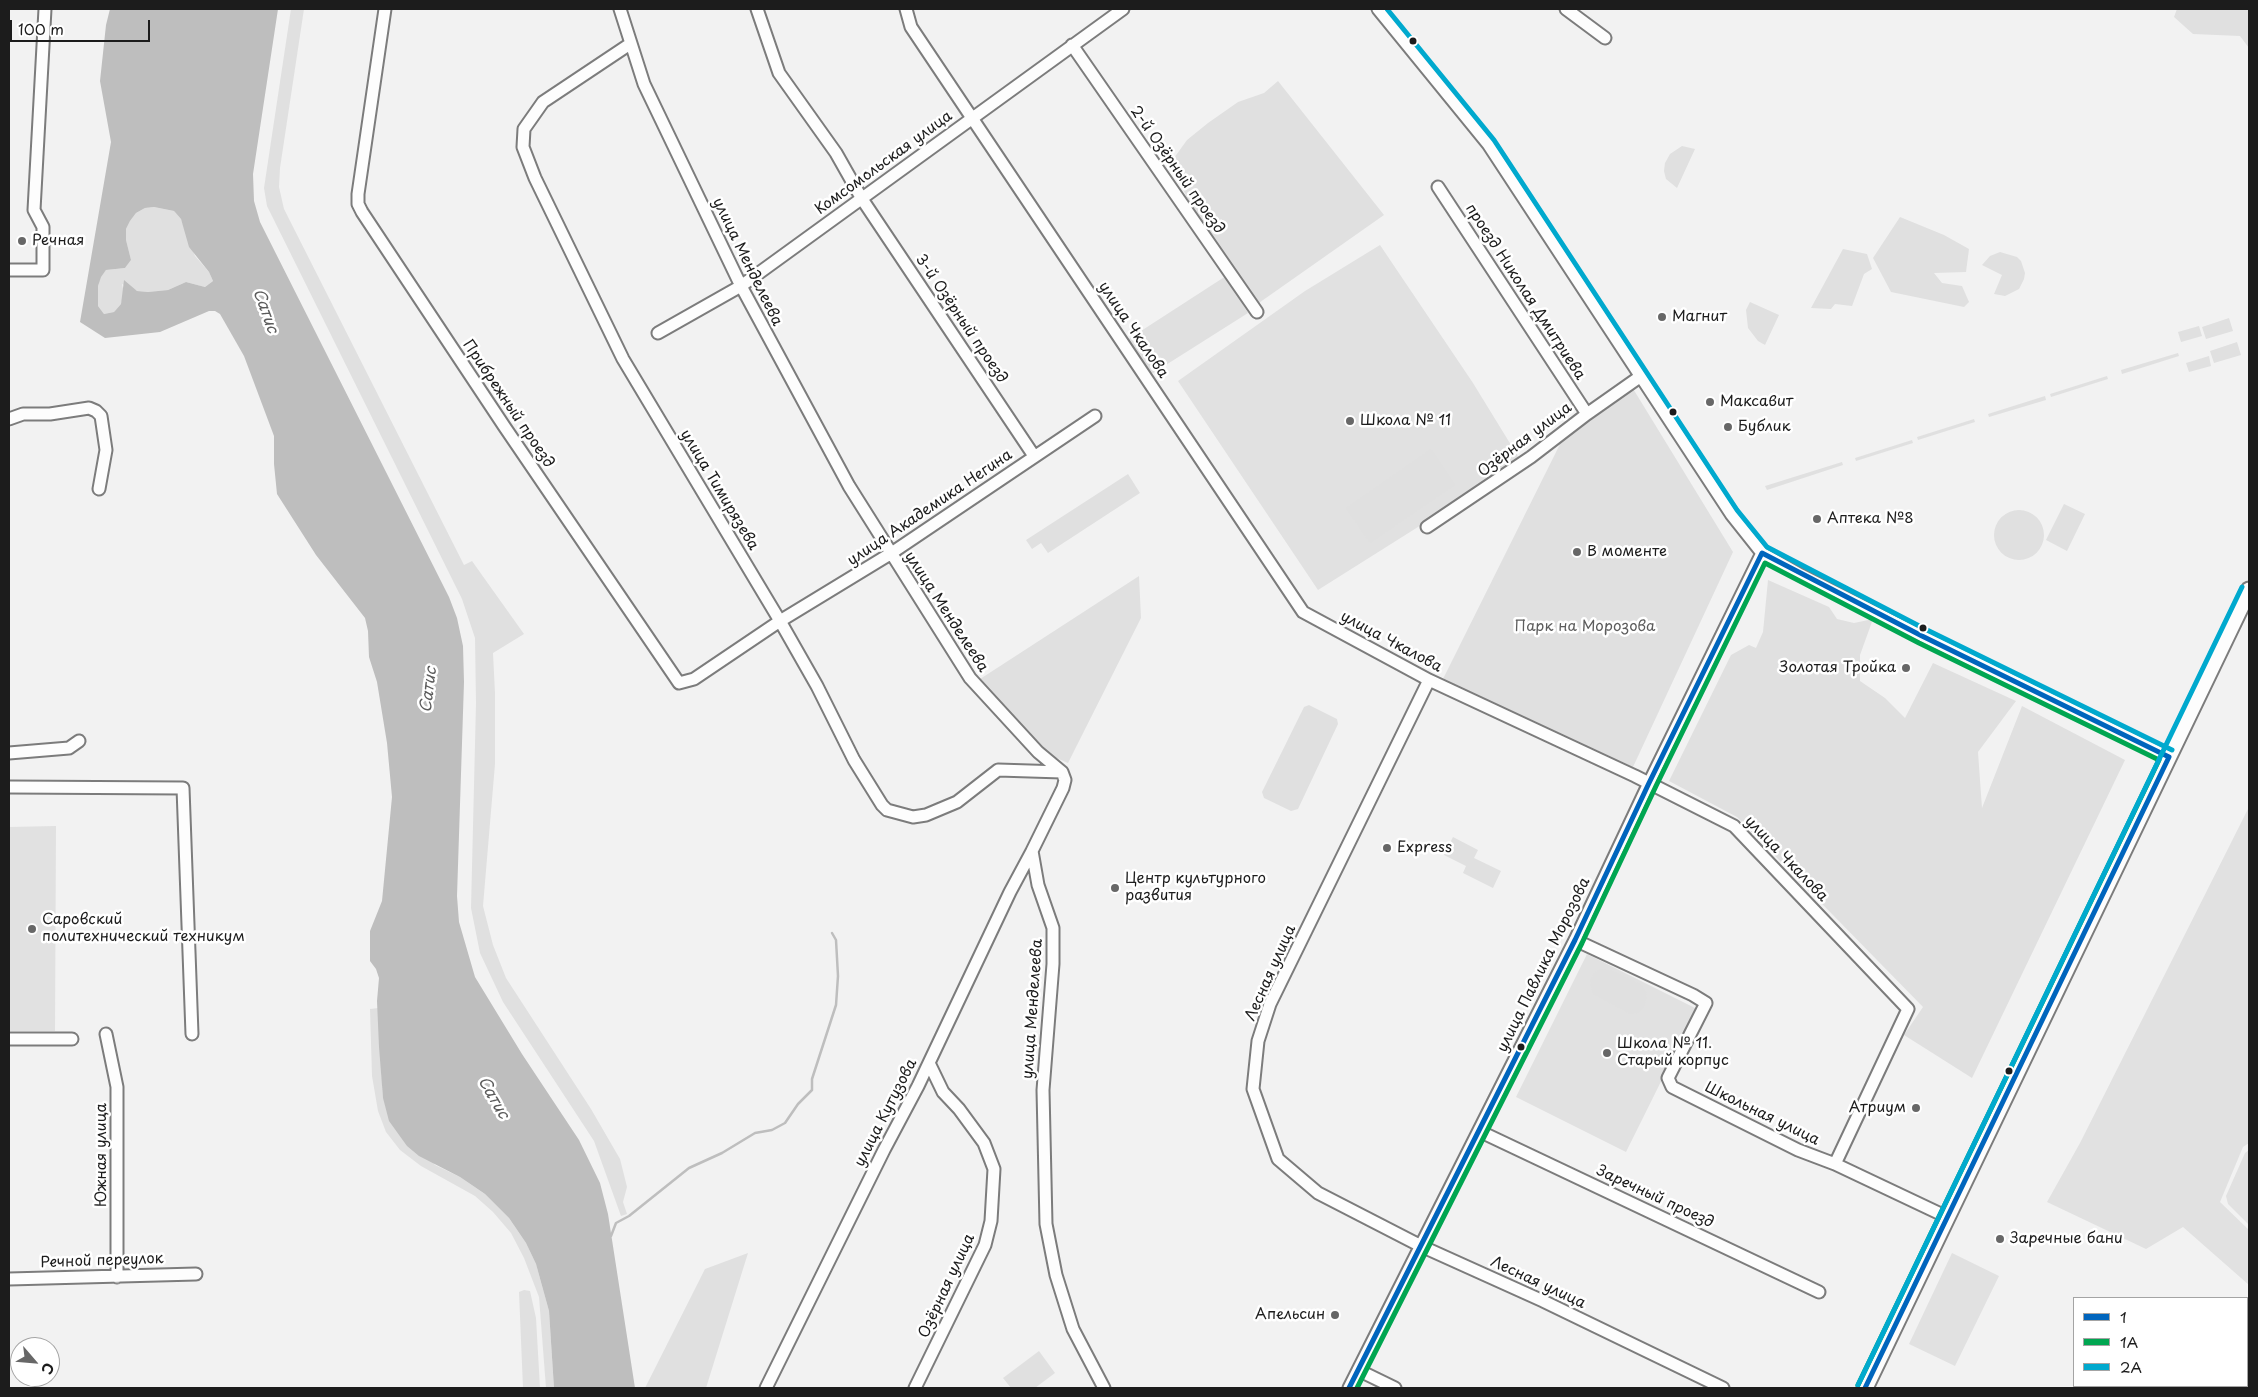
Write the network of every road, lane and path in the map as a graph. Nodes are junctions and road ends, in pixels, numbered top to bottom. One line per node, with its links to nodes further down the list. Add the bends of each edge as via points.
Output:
1 (45, 9): 15 (street, via 34,210 44,228 43,270)
2 (385, 9): 29 (street, Прибрежный проезд, via 358,204 402,275 680,683 694,679)
3 (620, 9): 10 (street, улица Менделеева)
4 (757, 9): 14 (street, 3-й Озёрный проезд, via 779,73 836,153)
5 (906, 9): 12 (street, улица Чкалова, via 911,27)
6 (1123, 9): 11 (street, Комсомольская улица)
7 (1378, 9): 19 (street, via 1488,144)
8 (1566, 9): 9 (street)
9 (1604, 38)
10 (630, 44): 16 (street, улица Менделеева, via 644,84); 29 (street, улица Тимирязева, via 543,102 524,129 523,147 623,359)
11 (1072, 45): 12 (street, Комсомольская улица); 17 (street, 2-й Озёрный проезд)
12 (971, 117): 14 (street, Комсомольская улица); 30 (street, улица Чкалова, via 1303,612)
13 (1438, 186): 20 (street, проезд Николая Дмитриева)
14 (862, 198): 16 (street, Комсомольская улица); 23 (street, 3-й Озёрный проезд)
15 (9, 270)
16 (741, 286): 18 (street, Комсомольская улица); 26 (street, улица Менделеева, via 808,413)
17 (1257, 312)
18 (658, 333)
19 (1641, 376): 20 (street, Озёрная улица); 27 (street, via 1731,514)
20 (1586, 414): 25 (street, Озёрная улица, via 1531,457)
21 (1095, 416): 23 (street, улица Академика Негина)
22 (9, 419): 24 (street, via 23,414 88,408 96,411 101,416 106,450)
23 (1034, 456): 26 (street, улица Академика Негина)
24 (99, 489)
25 (1427, 527)
26 (890, 554): 29 (street, улица Академика Негина); 34 (street, улица Менделеева, via 970,678 1038,752)
27 (1762, 554): 33 (street); 35 (street, улица Павлика Морозова)
28 (2249, 590): 33 (main road)
29 (780, 621): 34 (street, улица Тимирязева, via 854,760 887,810 913,817 926,815 957,802 998,770)
30 (1429, 680): 35 (street, улица Чкалова); 47 (street, Лесная улица, via 1270,1004 1258,1041 1253,1088 1278,1158 1318,1193)
31 (79, 741): 32 (street, via 69,748)
32 (9, 753)
33 (2169, 757): 46 (main road)
34 (1062, 772): 37 (street, via 1063,788)
35 (1649, 783): 38 (street, улица Павлика Морозова); 45 (street, улица Чкалова, via 1734,826 1908,1009)
36 (9, 787): 40 (street, via 183,788)
37 (1032, 851): 43 (street, улица Кутузова); 55 (street, улица Менделеева, via 1038,886 1053,928 1043,1090 1046,1224 1056,1274 1073,1329)
38 (1575, 940): 44 (street, улица Павлика Морозова); 45 (street, Школьная улица, via 1706,1003 1668,1078 1672,1087 1798,1150)
39 (106, 1034): 49 (street, Южная улица, via 118,1087)
40 (192, 1034)
41 (72, 1038): 42 (street)
42 (9, 1039)
43 (929, 1063): 53 (street, улица Кутузова); 54 (street, Озёрная улица, via 943,1092 984,1143 994,1170 991,1221 985,1245)
44 (1479, 1131): 47 (street, улица Павлика Морозова); 51 (street, Заречный проезд)
45 (1834, 1164): 46 (street, Школьная улица)
46 (1947, 1218): 59 (main road)
47 (1421, 1246): 52 (street, улица Павлика Морозова); 58 (street, Лесная улица)
48 (196, 1274): 49 (street, Речной переулок)
49 (117, 1277): 50 (street, Речной переулок)
50 (9, 1279)
51 (1818, 1292)
52 (1358, 1370): 56 (street, улица Павлика Морозова); 57 (street)
53 (766, 1388)
54 (915, 1388)
55 (1104, 1388)
56 (1350, 1388)
57 (1395, 1388)
58 (1723, 1388)
59 (1865, 1388)

